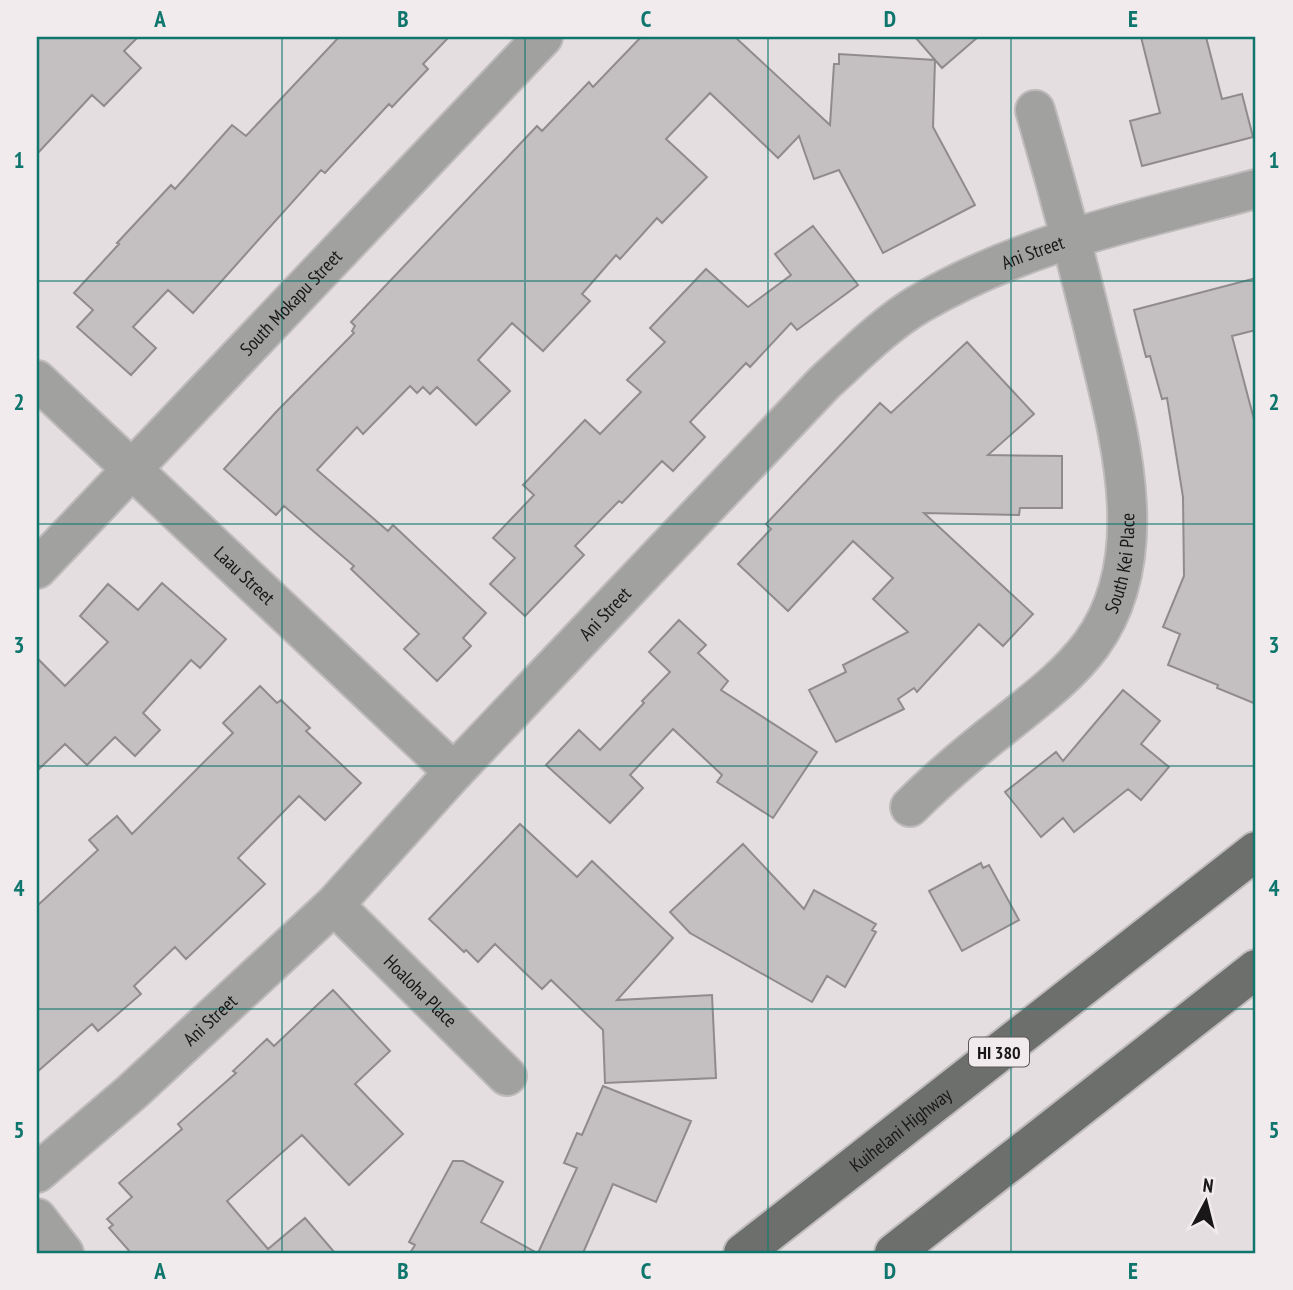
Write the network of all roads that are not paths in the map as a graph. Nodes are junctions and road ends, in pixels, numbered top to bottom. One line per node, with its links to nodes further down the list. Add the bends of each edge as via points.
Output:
1 (543, 37): 6 (street, South Mokapu Street)
2 (1035, 110): 4 (street, South Kei Place)
3 (1256, 190): 4 (street, Ani Street)
4 (1072, 237): 8 (street, Ani Street, via 986,268 883,329 825,382); 9 (street, South Kei Place, via 1122,449 1126,556 1113,604 1093,642 1068,674 947,770)
5 (37, 380): 6 (street, Laau Street)
6 (131, 471): 7 (street, South Mokapu Street); 8 (street, Laau Street)
7 (37, 569)
8 (454, 772): 11 (street, Ani Street)
9 (910, 807)
10 (1256, 851): 17 (main road, Kuihelani Highway / HI 380)
11 (334, 905): 13 (street, Hoaloha Place); 14 (street, Ani Street)
12 (1256, 969): 18 (main road)
13 (507, 1076)
14 (37, 1173)
15 (37, 1218): 16 (street)
16 (64, 1253)
17 (743, 1253)
18 (894, 1253)

